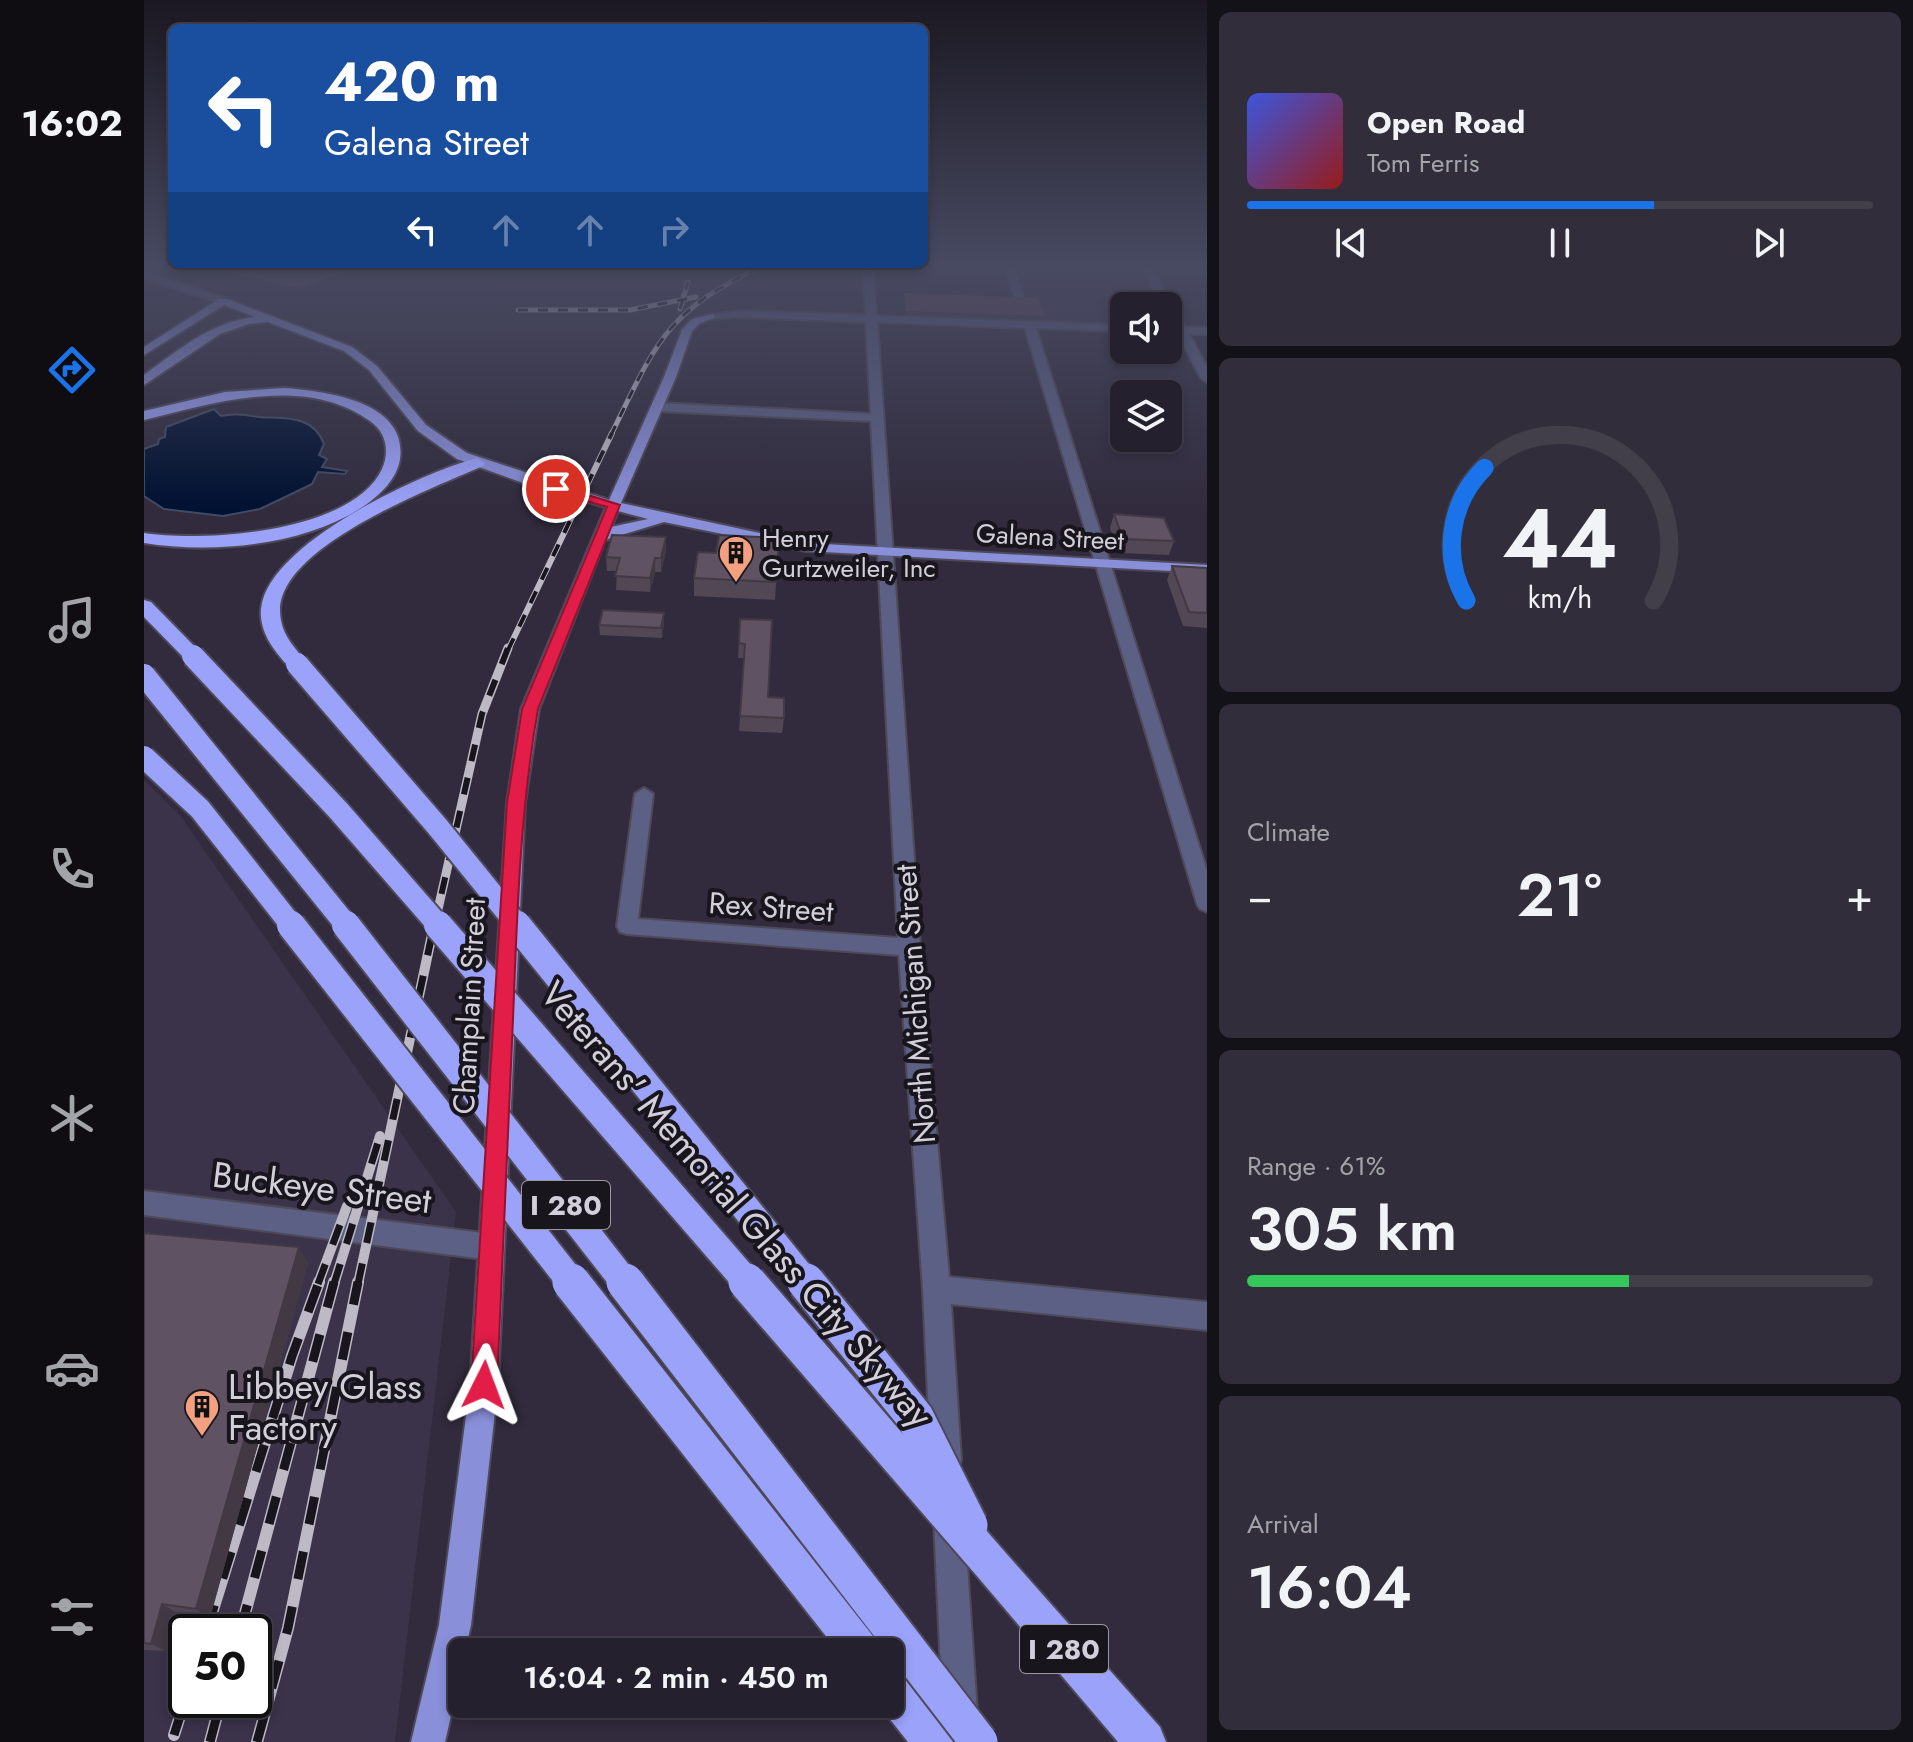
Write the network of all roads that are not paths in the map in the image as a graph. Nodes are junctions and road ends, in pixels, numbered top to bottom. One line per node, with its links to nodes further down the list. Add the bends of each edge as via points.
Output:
1 (172, 348): 8 (main road)
2 (192, 348): 10 (main road)
3 (345, 348): 14 (main road, Galena Street, via 383,379 422,428)
4 (680, 348): 11 (main road, Champlain Street)
5 (873, 348): 13 (street, North Michigan Street)
6 (1036, 348): 21 (street)
7 (1187, 348): 9 (street)
8 (144, 372)
9 (1207, 378)
10 (144, 381)
11 (658, 407): 13 (street); 15 (main road, Champlain Street)
12 (144, 416): 16 (highway, via 193,402 255,394 315,397 358,408 383,424 393,454 384,478)
13 (878, 418): 20 (street, North Michigan Street)
14 (469, 459): 15 (main road, Galena Street); 16 (highway); 33 (highway, bridge, via 320,539 279,585 270,620 278,642 437,826 915,1417)
15 (614, 505): 17 (main road, Galena Street); 18 (main road, Champlain Street)
16 (346, 510): 19 (highway, via 249,539 193,543)
17 (668, 520): 18 (main road); 20 (main road, Galena Street, via 787,545)
18 (600, 537): 30 (main road, Champlain Street, bridge, via 530,709 508,911)
19 (144, 538)
20 (886, 552): 21 (main road, Galena Street); 28 (street, North Michigan Street)
21 (1103, 564): 22 (main road, Galena Street); 27 (street)
22 (1207, 569)
23 (144, 606): 33 (highway, Veterans' Memorial Glass City Skyway / I 280, bridge, via 338,810)
24 (144, 675): 39 (highway, I 280, bridge, via 432,1032)
25 (144, 757): 34 (highway, bridge, via 200,809)
26 (644, 794): 28 (street, Rex Street, via 627,926)
27 (1207, 904)
28 (909, 947): 31 (street, North Michigan Street)
29 (144, 1203): 30 (street, Buckeye Street)
30 (491, 1247): 36 (main road, Champlain Street, via 484,1385 455,1625)
31 (937, 1289): 32 (street); 38 (street, North Michigan Street)
32 (1207, 1316)
33 (984, 1556): 40 (highway, Veterans' Memorial Glass City Skyway / I 280)
34 (851, 1638)
35 (904, 1704): 37 (highway)
36 (428, 1742)
37 (934, 1742)
38 (962, 1742)
39 (979, 1742)
40 (1145, 1742)

